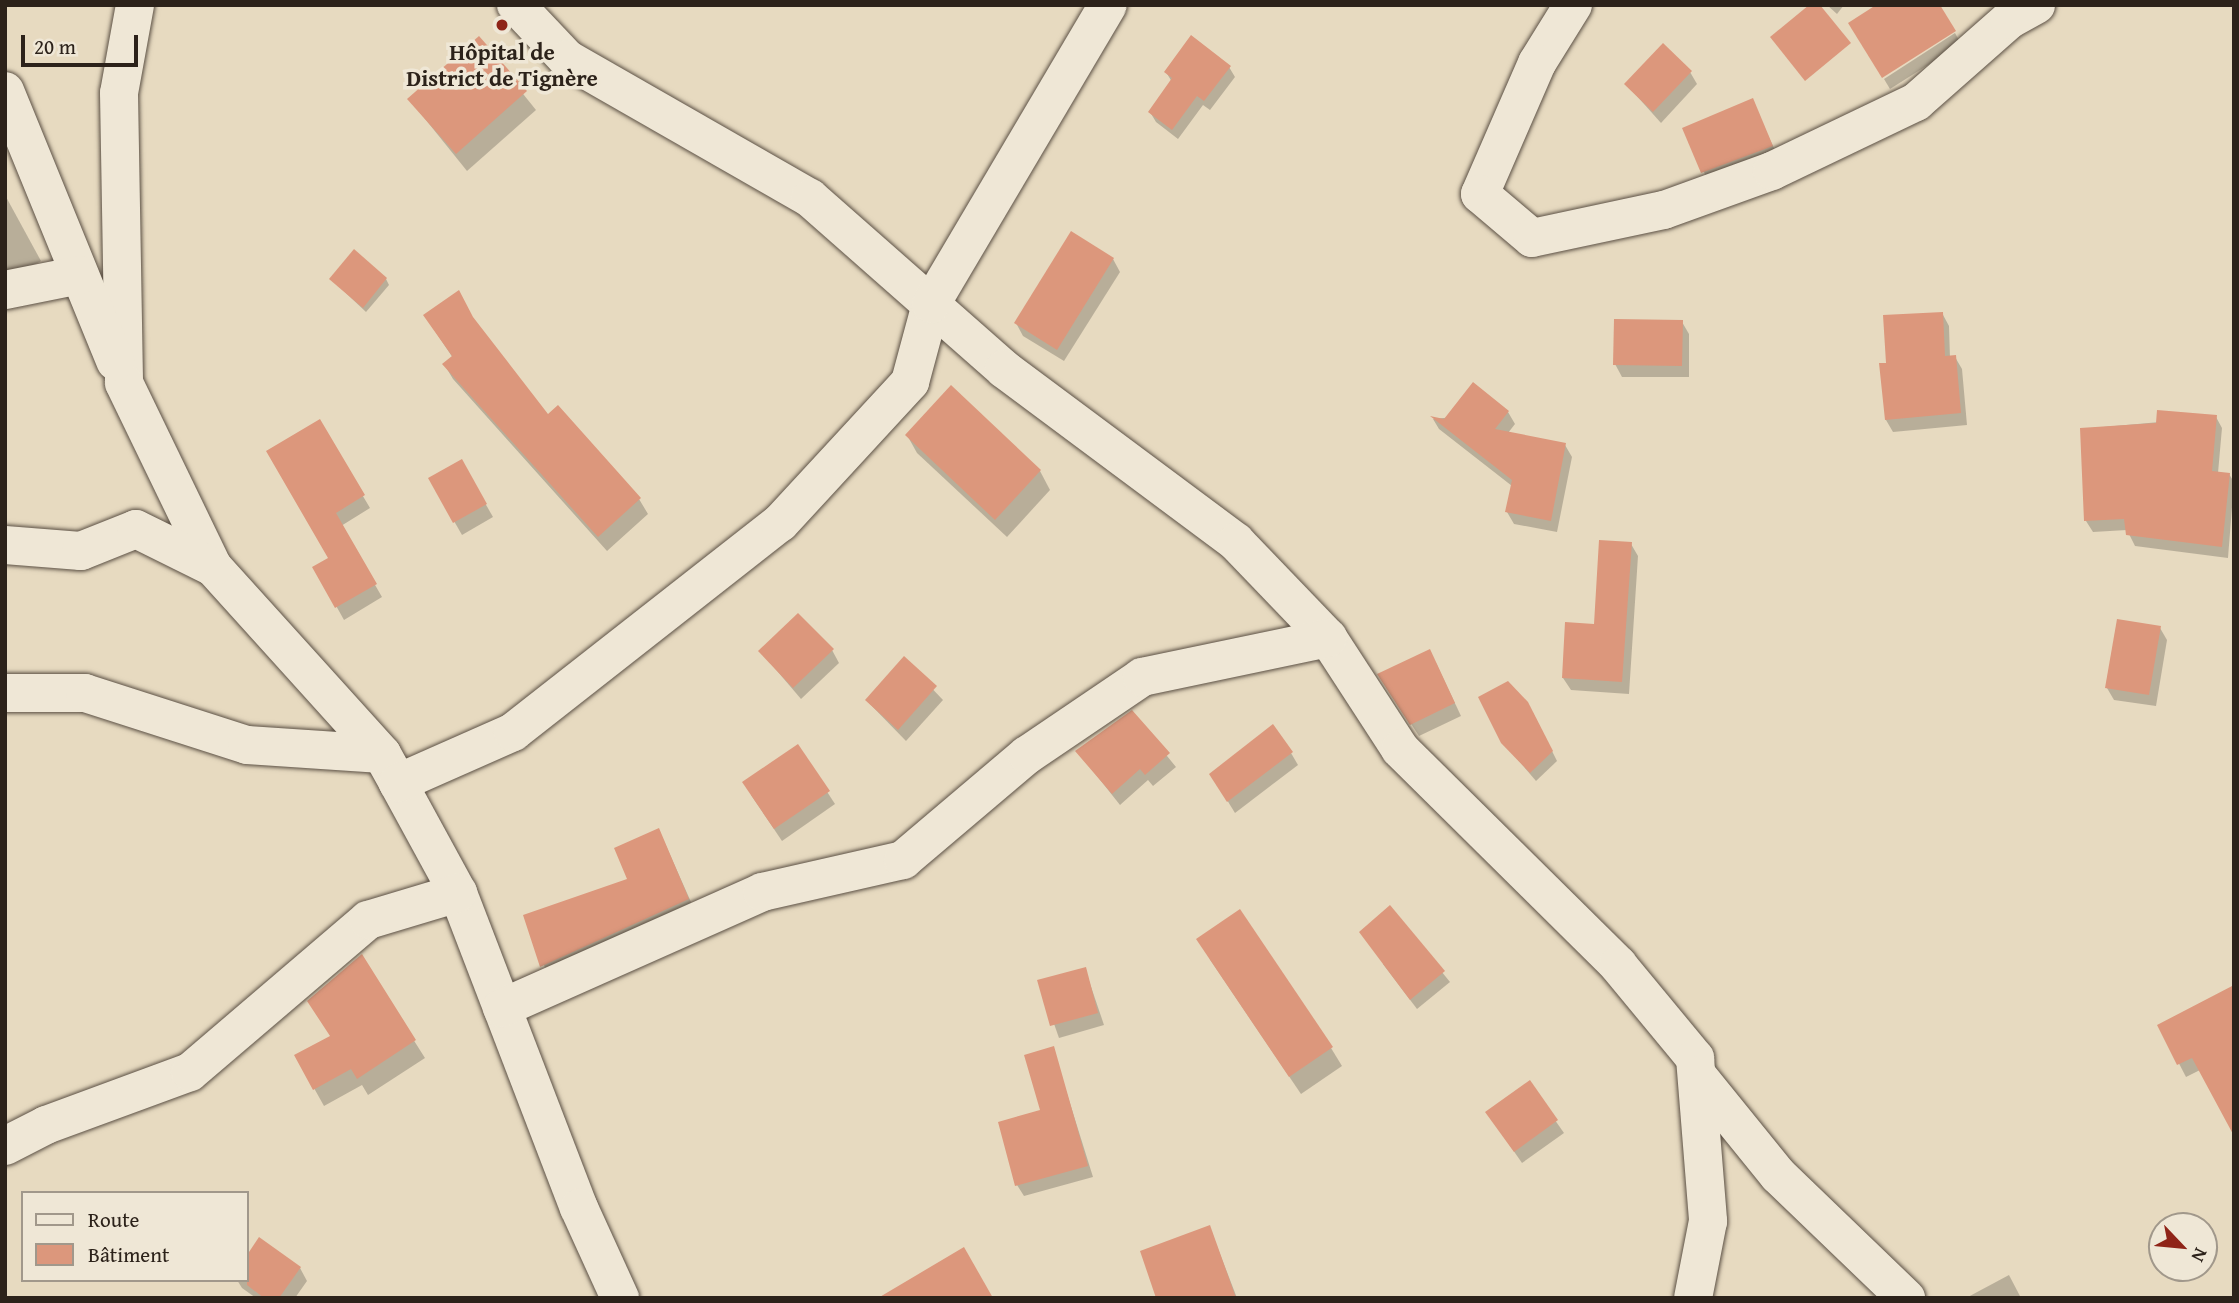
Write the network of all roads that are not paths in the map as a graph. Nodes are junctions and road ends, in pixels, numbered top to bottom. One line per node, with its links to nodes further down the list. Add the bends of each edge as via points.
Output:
1 (135, 5): 10 (street, via 119,93)
2 (516, 5): 9 (street, via 567,59 810,198)
3 (1108, 5): 9 (street)
4 (1573, 5): 5 (street, via 1537,63 1480,194 1532,238 1664,210 1772,171 1916,102 2009,20)
5 (2036, 5)
6 (5, 90): 7 (street)
7 (80, 275): 8 (street); 10 (street)
8 (5, 290)
9 (931, 304): 13 (street, via 1004,369 1236,542); 15 (street, via 910,382 780,523 513,732)
10 (124, 383): 12 (street)
11 (5, 545): 12 (street, via 81,551 136,529)
12 (213, 567): 15 (street)
13 (1328, 638): 17 (street, via 1142,677 1027,755 903,860 762,892); 18 (street, via 1400,749 1618,965 1695,1058)
14 (5, 692): 15 (street, via 85,693 247,745)
15 (390, 769): 16 (street)
16 (458, 894): 17 (street); 19 (street, via 369,920 190,1072 46,1125)
17 (502, 1008): 20 (street, via 579,1208)
18 (1696, 1074): 21 (street, via 1708,1221); 22 (street, via 1778,1175)
19 (5, 1146)
20 (620, 1298)
21 (1693, 1298)
22 (1906, 1298)

